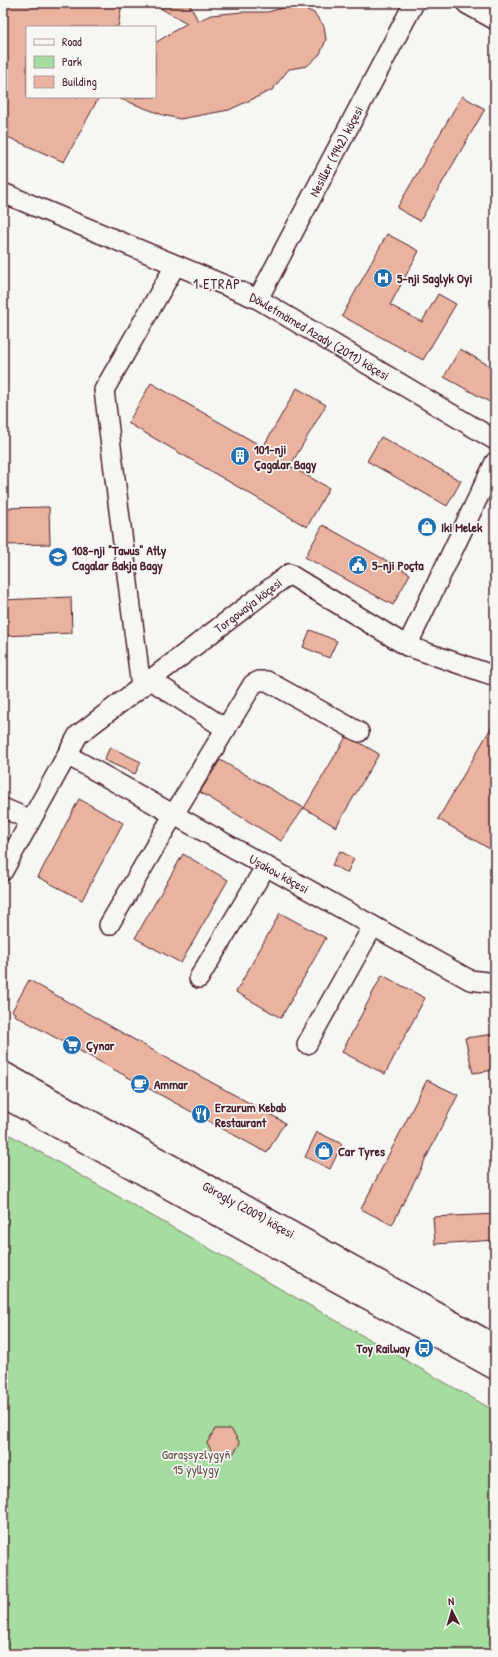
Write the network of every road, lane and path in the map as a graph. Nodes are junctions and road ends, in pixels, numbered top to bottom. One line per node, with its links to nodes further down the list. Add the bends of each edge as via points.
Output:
1 (414, 3): 6 (street, Nesiller (1942) köçesi)
2 (468, 3): 3 (street)
3 (495, 18)
4 (3, 193): 5 (street, Döwletmämed Azady (2011) köçesi)
5 (175, 266): 6 (street, Döwletmämed Azady (2011) köçesi); 11 (street, via 104,390)
6 (258, 299): 7 (street, Döwletmämed Azady (2011) köçesi)
7 (495, 440)
8 (495, 462): 9 (street)
9 (407, 646): 10 (street); 11 (street, Torgowaýa köçesi, via 289,574)
10 (495, 676)
11 (146, 684): 12 (street); 14 (street, Torgowaýa köçesi, via 78,735)
12 (226, 728): 13 (street, via 253,684 267,681); 16 (street)
13 (359, 732)
14 (67, 755): 16 (street, Uşakow köçesi); 17 (street, Torgowaýa köçesi)
15 (3, 808): 17 (street)
16 (174, 814): 18 (street, Uşakow köçesi); 20 (street)
17 (31, 820): 19 (street, Torgowaýa köçesi)
18 (266, 866): 21 (street, Uşakow köçesi); 22 (street)
19 (3, 871)
20 (109, 925)
21 (373, 926): 23 (street, Uşakow köçesi, via 470,980); 24 (street)
22 (198, 978)
23 (495, 983)
24 (307, 1044)
25 (3, 1073): 27 (street, Görogly (2009) köçesi)
26 (3, 1096): 28 (street, Görogly (2009) köçesi)
27 (495, 1346)
28 (495, 1368)

